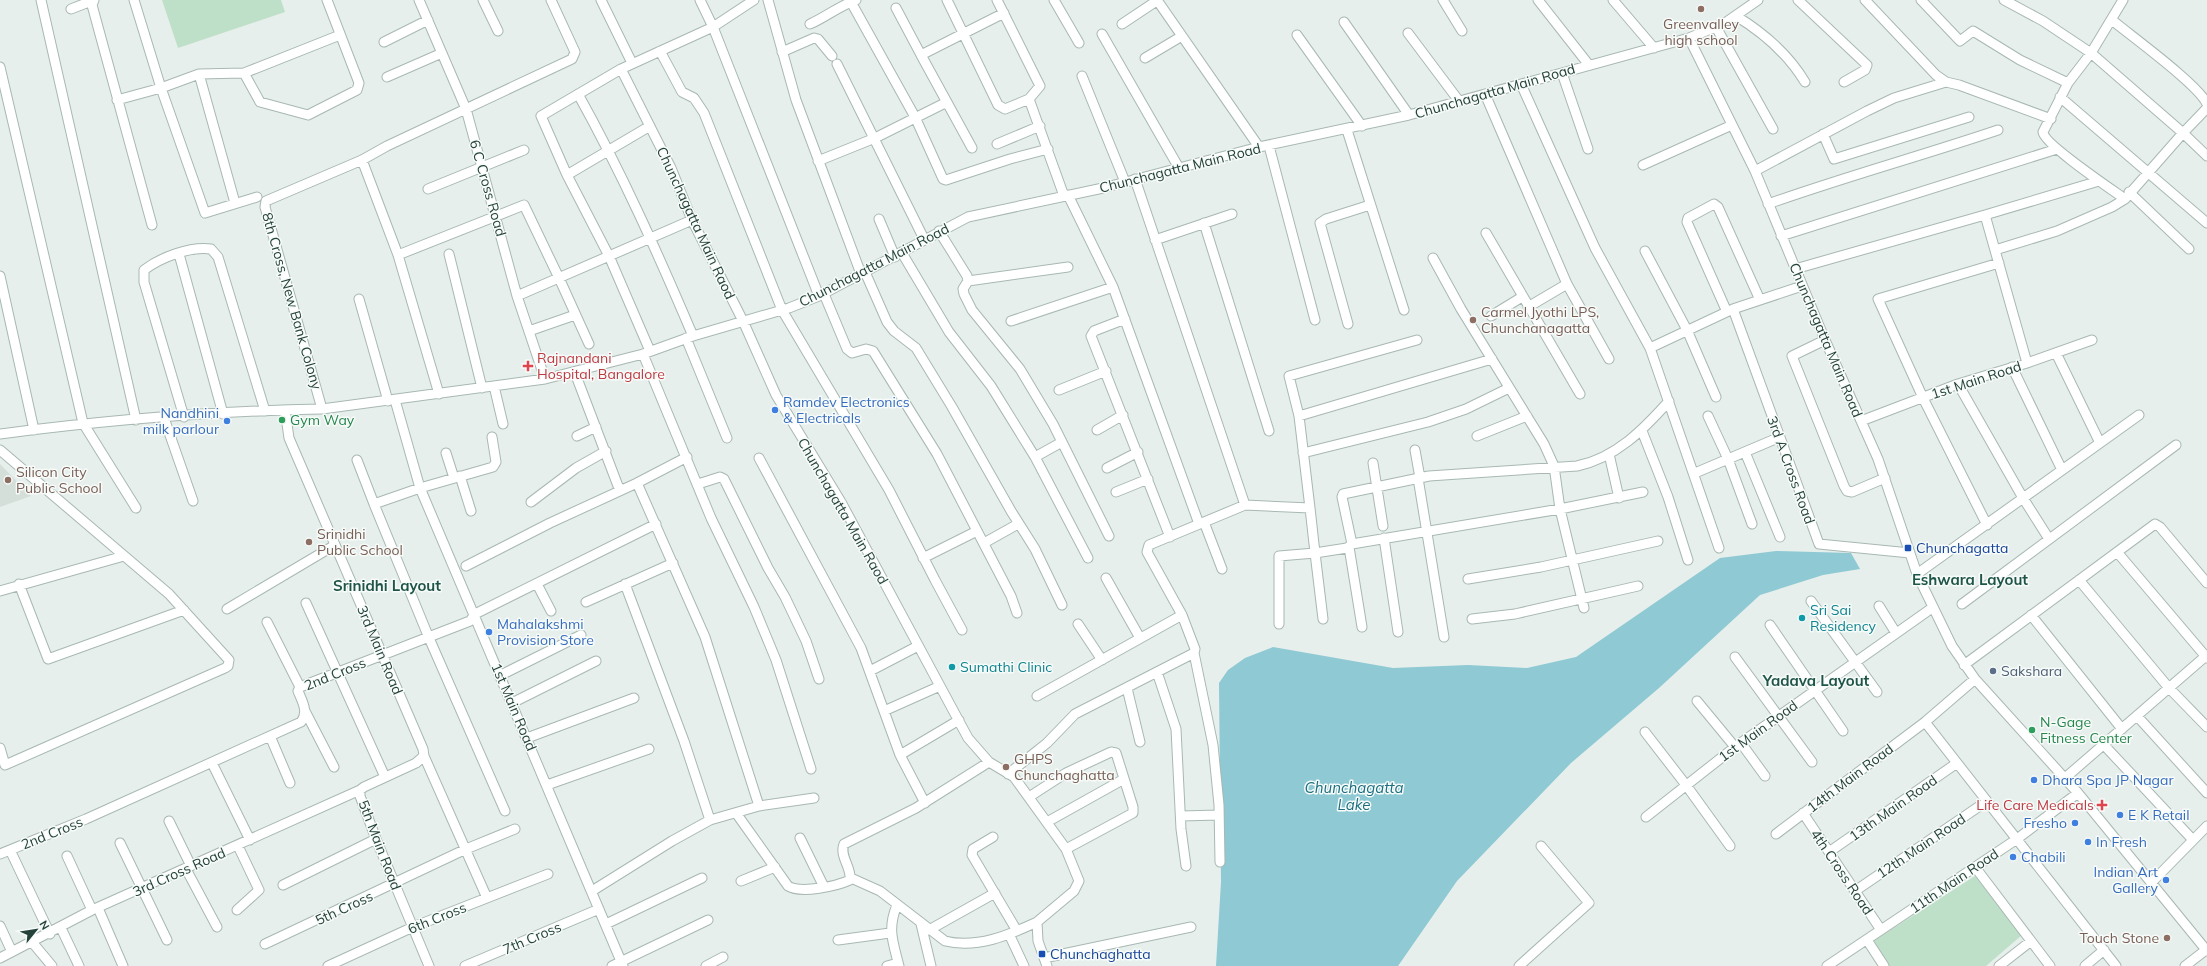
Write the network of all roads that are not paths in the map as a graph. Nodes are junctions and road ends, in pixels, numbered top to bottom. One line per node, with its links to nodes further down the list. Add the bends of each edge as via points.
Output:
1 (41, 0): 210 (street)
2 (94, 0): 27 (street); 74 (street, via 92,5)
3 (134, 0): 69 (street)
4 (327, 0): 42 (street)
5 (419, 0): 30 (street, 6 C Cross Road)
6 (483, 0): 38 (street)
7 (551, 0): 79 (street, via 575,52 572,59)
8 (601, 0): 55 (street)
9 (700, 0): 35 (street)
10 (754, 0): 35 (street)
11 (768, 0): 50 (street)
12 (947, 0): 40 (street)
13 (997, 0): 28 (street)
14 (1054, 0): 47 (street)
15 (1157, 0): 34 (street); 44 (street)
16 (1443, 0): 37 (street)
17 (1538, 0): 56 (street)
18 (1613, 0): 48 (street)
19 (1758, 0): 29 (street, Chunchagatta Main Road)
20 (1798, 0): 65 (street, via 1867,65 1865,70)
21 (1865, 0): 66 (street, via 1936,75)
22 (1921, 0): 67 (street, via 1960,41 1973,31 2020,60)
23 (2004, 0): 52 (street, via 2043,21)
24 (2123, 0): 31 (street)
25 (853, 1): 33 (street); 81 (street)
26 (896, 8): 53 (street)
27 (71, 9)
28 (1004, 13): 40 (street); 73 (street, via 1039,82 1039,89)
29 (1736, 16): 36 (street, Chunchagatta Main Road); 64 (street, via 1768,37 1794,64)
30 (428, 20): 46 (street); 51 (street, 6 C Cross Road)
31 (2112, 20): 52 (street); 77 (street, via 2188,81)
32 (1344, 22): 80 (street)
33 (810, 24)
34 (1122, 24)
35 (713, 27): 49 (street); 155 (street)
36 (1716, 27): 45 (street, Chunchagatta Main Road); 88 (street)
37 (1462, 30)
38 (498, 31)
39 (1408, 33): 75 (street)
40 (965, 34): 53 (street); 73 (street, via 1001,108 1009,109)
41 (1102, 34): 108 (street)
42 (340, 35): 59 (street); 59 (street, via 359,87 311,114 301,115 260,102)
43 (1297, 35): 87 (street)
44 (1182, 36): 54 (street); 96 (street)
45 (1689, 38): 48 (street, Chunchagatta Main Road); 84 (street, Chunchagatta Main Road)
46 (384, 42)
47 (1079, 43)
48 (1654, 48): 56 (street, Chunchagatta Main Road)
49 (660, 51): 55 (street); 161 (street, via 682,92 694,98 704,113)
50 (782, 52): 93 (street, via 814,38 818,39 834,60); 105 (street)
51 (442, 53): 63 (street); 79 (street, 6 C Cross Road)
52 (2091, 53): 67 (street); 91 (street)
53 (921, 55): 76 (street)
54 (1146, 58)
55 (632, 63): 58 (street)
56 (1589, 65): 60 (street, Chunchagatta Main Road)
57 (0, 67): 212 (street)
58 (621, 69): 70 (street); 85 (street, Chunchagatta Main Raod)
59 (244, 73): 61 (street)
60 (1562, 73): 68 (street, Chunchagatta Main Road); 98 (street)
61 (199, 74): 69 (street); 119 (street)
62 (1082, 76): 114 (street)
63 (387, 77)
64 (1805, 82)
65 (1844, 82)
66 (1946, 82): 83 (street); 92 (street, via 1894,98)
67 (2068, 83): 72 (street)
68 (1521, 84): 71 (street, Chunchagatta Main Road); 178 (street, via 1594,248)
69 (161, 88): 74 (street); 119 (street, via 205,213)
70 (578, 94): 102 (street); 111 (street, via 541,116)
71 (1485, 94): 75 (street, Chunchagatta Main Road); 152 (street)
72 (2060, 97): 83 (street); 110 (street)
73 (1029, 99): 86 (street)
74 (117, 100): 129 (street)
75 (1460, 101): 80 (street, Chunchagatta Main Road)
76 (947, 102): 81 (street); 97 (street)
77 (2207, 104)
78 (2207, 108): 91 (street)
79 (466, 109): 104 (street); 107 (street, 6 C Cross Road)
80 (1409, 115): 87 (street, Chunchagatta Main Road)
81 (915, 117): 93 (street); 99 (street, via 943,179 946,180)
82 (1969, 117): 92 (street, via 1834,159)
83 (2051, 119): 100 (street, via 2043,135)
84 (1732, 125): 106 (street); 109 (street, Chunchagatta Main Road)
85 (650, 126): 102 (street); 126 (street, Chunchagatta Main Raod)
86 (1040, 126): 94 (street); 99 (street)
87 (1362, 126): 89 (street, Chunchagatta Main Road)
88 (1773, 129)
89 (1346, 130): 95 (street, Chunchagatta Main Road); 121 (street)
90 (1998, 130): 120 (street, via 1845,177)
91 (2183, 133): 103 (street); 110 (street)
92 (1823, 134): 109 (street)
93 (875, 138): 105 (street); 134 (street)
94 (997, 144)
95 (1269, 146): 96 (street, Chunchagatta Main Road); 167 (street)
96 (1259, 147): 108 (street, Chunchagatta Main Road)
97 (972, 148)
98 (1588, 148)
99 (1048, 149): 117 (street)
100 (2057, 149): 113 (street); 132 (street)
101 (524, 150): 107 (street)
102 (609, 150): 111 (street); 133 (street)
103 (2207, 156)
104 (362, 160): 141 (street); 199 (street, 8th Cross, New Bank Colony, via 269,198 265,203)
105 (818, 161): 148 (street)
106 (1643, 165)
107 (482, 166): 115 (street); 123 (street, 6 C Cross Road)
108 (1179, 168): 112 (street, Chunchagatta Main Road)
109 (1755, 171): 120 (street, Chunchagatta Main Road)
110 (2146, 173): 116 (street); 128 (street)
111 (567, 175): 143 (street)
112 (1135, 180): 114 (street, Chunchagatta Main Road); 135 (street)
113 (2099, 180): 116 (street); 124 (street)
114 (1125, 182): 117 (street, Chunchagatta Main Road)
115 (428, 190)
116 (2127, 195): 136 (street); 138 (street, via 2112,207 2057,231)
117 (1066, 196): 130 (street, Chunchagatta Main Road, via 968,217); 154 (street)
118 (257, 197): 119 (street)
119 (235, 203)
120 (1768, 204): 132 (street, Chunchagatta Main Road)
121 (1370, 205): 162 (street); 170 (street, via 1320,223)
122 (1232, 214): 127 (street)
123 (496, 215): 141 (street); 150 (street, via 524,205); 156 (street, 6 C Cross Road)
124 (1985, 215): 138 (street); 147 (street)
125 (879, 219): 142 (street)
126 (692, 220): 133 (street); 168 (street, Chunchagatta Main Raod)
127 (1204, 223): 135 (street); 217 (street)
128 (2207, 224)
129 (152, 225)
130 (939, 231): 134 (street, Chunchagatta Main Road); 151 (street)
131 (1486, 233): 157 (street)
132 (1781, 236): 147 (street, Chunchagatta Main Road)
133 (651, 238): 143 (street); 173 (street)
134 (924, 239): 142 (street, Chunchagatta Main Road)
135 (1155, 240): 262 (street)
136 (2189, 249)
137 (1645, 250): 171 (street)
138 (1995, 250): 145 (street)
139 (179, 254): 201 (street, via 201,248 211,249 218,257); 202 (street); 205 (street, via 153,263 144,270 144,282)
140 (449, 254): 190 (street)
141 (398, 255): 193 (street)
142 (899, 255): 148 (street, Chunchagatta Main Road); 237 (street, via 949,332 991,386)
143 (609, 256): 150 (street); 179 (street)
144 (1433, 258): 182 (street)
145 (1999, 263): 183 (street); 196 (street, via 1878,299)
146 (1068, 267): 151 (street)
147 (1795, 269): 153 (street, Chunchagatta Main Road)
148 (863, 273): 155 (street, Chunchagatta Main Road); 269 (street, via 887,322 894,331 916,348)
149 (0, 276): 215 (street)
150 (560, 278): 156 (street); 164 (street)
151 (968, 281): 225 (street, via 964,294 972,310 1020,369)
152 (1567, 284): 160 (street); 181 (street)
153 (1802, 286): 159 (street); 175 (street, Chunchagatta Main Road)
154 (1113, 287): 166 (street); 169 (street)
155 (822, 295): 161 (street, Chunchagatta Main Road); 273 (street, via 847,349 852,353 866,349 873,352 937,454)
156 (517, 296): 172 (street, 6 C Cross Road)
157 (1522, 297): 160 (street); 165 (street)
158 (359, 299): 197 (street, 1st Main Road)
159 (1760, 300): 163 (street); 163 (street, 3rd A Cross Road, via 1718,206 1714,204 1686,220)
160 (1528, 307): 194 (street)
161 (782, 310): 168 (street, Chunchagatta Main Road); 289 (street, via 889,490)
162 (1404, 310)
163 (1730, 311): 171 (street); 223 (street, 3rd A Cross Road)
164 (575, 314): 172 (street); 177 (street)
165 (1490, 316)
166 (1125, 319): 185 (street, via 1094,331 1091,336); 267 (street)
167 (1315, 320)
168 (743, 321): 173 (street, Chunchagatta Main Road); 336 (street, Chunchagatta Main Raod, via 776,395 841,502)
169 (1011, 321)
170 (1348, 324)
171 (1687, 330): 178 (street); 195 (street)
172 (529, 331): 187 (street, 6 C Cross Road)
173 (690, 337): 179 (street, Chunchagatta Main Road); 224 (street)
174 (1417, 340): 206 (street, via 1289,376)
175 (1825, 340): 211 (street, Chunchagatta Main Road); 248 (street, via 1792,356 1847,491 1852,492)
176 (2092, 340): 180 (street, 1st Main Road)
177 (589, 344)
178 (1650, 348): 198 (street)
179 (646, 352): 186 (street, Chunchagatta Main Road); 236 (street)
180 (2056, 353): 183 (street, 1st Main Road); 226 (street)
181 (1608, 359)
182 (1492, 360): 191 (street); 206 (street)
183 (2027, 363): 184 (street, 1st Main Road)
184 (2012, 367): 188 (street, 1st Main Road); 244 (street)
185 (1106, 372): 192 (street); 203 (street)
186 (575, 373): 187 (street, Chunchagatta Main Road); 214 (street)
187 (546, 379): 189 (street, Chunchagatta Main Road)
188 (1958, 384): 196 (street, 1st Main Road); 258 (street)
189 (494, 386): 190 (street, Chunchagatta Main Road); 213 (street)
190 (482, 388): 193 (street, Chunchagatta Main Road)
191 (1509, 388): 207 (street); 234 (street, via 1466,409 1428,422)
192 (1059, 390)
193 (439, 394): 197 (street, Chunchagatta Main Road)
194 (1580, 394)
195 (1716, 397)
196 (1923, 397): 211 (street, 1st Main Road); 271 (street)
197 (392, 400): 199 (street, Chunchagatta Main Road); 253 (street, 1st Main Road)
198 (1669, 401): 218 (street); 245 (street)
199 (322, 409): 200 (street, Chunchagatta Main Road)
200 (285, 410): 201 (street, Chunchagatta Main Road); 282 (street, 3rd Main Road, via 289,438)
201 (265, 411): 202 (street, Chunchagatta Main Road)
202 (223, 414): 205 (street, Chunchagatta Main Road)
203 (1124, 415): 216 (street); 231 (street)
204 (2139, 415): 226 (street)
205 (184, 416): 209 (street, Chunchagatta Main Road)
206 (1299, 416): 234 (street)
207 (1527, 416): 221 (street); 242 (street)
208 (1708, 416): 239 (street)
209 (164, 418): 210 (street, Chunchagatta Main Road); 259 (street)
210 (136, 420): 212 (street, Chunchagatta Main Road)
211 (1861, 421): 248 (street, Chunchagatta Main Road)
212 (84, 423): 215 (street, Chunchagatta Main Road); 263 (street)
213 (503, 424)
214 (596, 427): 220 (street); 230 (street)
215 (34, 430): 219 (street, Chunchagatta Main Road)
216 (1096, 430)
217 (1268, 431)
218 (1642, 431): 235 (street); 292 (street, via 1668,496)
219 (0, 434)
220 (576, 436)
221 (1477, 436)
222 (492, 437): 246 (street, via 496,464 494,467)
223 (1780, 437): 232 (street); 287 (street, 3rd A Cross Road, via 1819,544)
224 (728, 438)
225 (1062, 442): 237 (street); 275 (street)
226 (2100, 443): 244 (street)
227 (2176, 445): 279 (street)
228 (0, 450): 288 (street)
229 (1415, 450): 247 (street)
230 (606, 451): 254 (street); 260 (street, via 576,468)
231 (1138, 452): 243 (street); 249 (street)
232 (1745, 452): 239 (street); 277 (street)
233 (446, 453): 246 (street)
234 (1303, 453): 264 (street)
235 (1609, 454): 242 (street, via 1590,463); 257 (street)
236 (687, 457): 250 (street); 251 (street)
237 (1035, 457): 290 (street)
238 (759, 458): 345 (street, via 861,648)
239 (1728, 459): 245 (street); 270 (street)
240 (357, 460): 261 (street)
241 (1373, 463): 252 (street)
242 (1554, 466): 247 (street); 265 (street)
243 (1107, 468)
244 (2062, 470): 258 (street)
245 (1695, 473): 284 (street)
246 (457, 477): 253 (street); 266 (street)
247 (1419, 478): 252 (street); 274 (street)
248 (1885, 478): 287 (street, Chunchagatta Main Road)
249 (1148, 479): 255 (street); 276 (street)
250 (637, 483): 254 (street, via 625,490); 268 (street)
251 (698, 484): 350 (street, via 720,477 724,479 768,568 785,596 806,641); 386 (street, via 776,660)
252 (1377, 487): 272 (street); 283 (street, via 1342,495)
253 (420, 488): 261 (street); 319 (street, 1st Main Road)
254 (621, 489): 294 (street)
255 (1116, 492)
256 (1643, 492): 257 (street)
257 (1619, 498): 265 (street)
258 (2023, 498): 271 (street); 279 (street)
259 (193, 501)
260 (531, 502)
261 (374, 504): 334 (street)
262 (1245, 505): 264 (street); 267 (street)
263 (136, 508)
264 (1310, 508): 286 (street)
265 (1560, 509): 274 (street); 291 (street)
266 (472, 511)
267 (1201, 523): 276 (street); 295 (street)
268 (656, 524): 293 (street); 302 (street, 2nd Cross)
269 (1018, 524): 281 (street); 311 (street, via 1035,549)
270 (1752, 524)
271 (1987, 525): 296 (street)
272 (1384, 526)
273 (977, 531): 281 (street); 289 (street)
274 (1426, 531): 278 (street); 333 (street)
275 (1108, 536)
276 (1170, 537): 320 (street, via 1149,545 1147,552)
277 (1780, 537)
278 (1384, 538): 283 (street); 330 (street)
279 (2049, 539): 310 (street)
280 (1658, 541): 291 (street)
281 (984, 543): 318 (street)
282 (335, 545): 315 (street); 338 (street, 3rd Main Road)
283 (1350, 545): 286 (street); 328 (street)
284 (1719, 548)
285 (2117, 552): 299 (street); 300 (street, via 2155,524); 339 (street)
286 (1315, 553): 322 (street); 326 (street, via 1279,556)
287 (1910, 553): 296 (street, Chunchagatta Main Road)
288 (124, 556): 301 (street); 316 (street)
289 (923, 558): 329 (street)
290 (1088, 558)
291 (1572, 560): 298 (street); 306 (street)
292 (1688, 560)
293 (673, 563): 303 (street); 402 (street, via 705,637)
294 (466, 566)
295 (1222, 569)
296 (1917, 574): 314 (street, Chunchagatta Main Road)
297 (1106, 578): 335 (street)
298 (1468, 579)
299 (2079, 580): 321 (street); 354 (street)
300 (2207, 583)
301 (20, 584): 305 (street); 316 (street, via 48,659)
302 (537, 584): 317 (street); 319 (street, 2nd Cross)
303 (625, 584): 308 (street); 409 (street, via 684,741)
304 (1638, 586): 306 (street)
305 (0, 591)
306 (1581, 597): 313 (street); 323 (street, via 1515,614)
307 (1811, 601): 343 (street)
308 (586, 602)
309 (306, 603): 346 (street)
310 (1962, 604)
311 (1062, 605)
312 (1879, 606): 331 (street)
313 (1584, 608)
314 (1932, 608): 331 (street, 1st Main Road); 344 (street, Chunchagatta Main Road)
315 (227, 609)
316 (184, 610): 384 (street, via 228,657 228,666)
317 (551, 611)
318 (1017, 613)
319 (475, 614): 334 (street, 2nd Cross, via 470,621); 348 (street, 1st Main Road)
320 (1182, 615): 335 (street); 337 (street, via 1195,649)
321 (2031, 615): 344 (street); 368 (street)
322 (1323, 619)
323 (1472, 619)
324 (267, 622): 352 (street)
325 (1078, 624): 341 (street)
326 (1279, 624)
327 (1770, 625): 355 (street)
328 (1362, 627)
329 (962, 630)
330 (1398, 632)
331 (1896, 633): 343 (street, 1st Main Road)
332 (581, 635): 348 (street)
333 (1444, 637)
334 (429, 638): 338 (street, 2nd Cross); 403 (street)
335 (1140, 638): 341 (street)
336 (918, 646): 345 (street); 351 (street, Chunchagatta Main Raod)
337 (1194, 654): 347 (street); 406 (street, via 1213,745)
338 (381, 655): 346 (street, 2nd Cross); 379 (street, 3rd Main Road)
339 (2207, 656): 354 (street)
340 (1735, 657): 363 (street)
341 (1102, 660): 357 (street)
342 (596, 661): 360 (street)
343 (1855, 662): 355 (street, 1st Main Road); 356 (street)
344 (1964, 665): 349 (street, Chunchagatta Main Road)
345 (870, 671): 362 (street)
346 (337, 672): 352 (street, 2nd Cross); 389 (street)
347 (1157, 672): 353 (street); 407 (street, via 1176,729)
348 (501, 675): 360 (street, 1st Main Road)
349 (1975, 678): 366 (street, 14th Main Road); 390 (street, Chunchagatta Main Road)
350 (819, 679)
351 (940, 686): 362 (street); 365 (street, Chunchagatta Main Raod)
352 (300, 687): 361 (street, 2nd Cross, via 298,691)
353 (1127, 688): 373 (street); 387 (street, via 1075,714 1048,743)
354 (2170, 688): 364 (street); 367 (street)
355 (1815, 690): 363 (street, 1st Main Road); 369 (street)
356 (1877, 692)
357 (1037, 696)
358 (634, 698): 372 (street)
359 (1697, 700): 375 (street)
360 (512, 703): 372 (street, 1st Main Road)
361 (306, 711): 371 (street, 2nd Cross, via 301,722); 385 (street)
362 (884, 711): 378 (street)
363 (1778, 716): 375 (street, 1st Main Road); 381 (street)
364 (2136, 716): 368 (street); 397 (street)
365 (959, 720): 378 (street); 380 (street, Chunchagatta Main Raod, via 968,738)
366 (1925, 722): 383 (street); 405 (street, 14th Main Road)
367 (2207, 727)
368 (2122, 729): 374 (street)
369 (1843, 731)
370 (1644, 732): 394 (street)
371 (270, 736): 382 (street, 2nd Cross); 392 (street)
372 (526, 738): 393 (street, 1st Main Road)
373 (1140, 742)
374 (2104, 744): 390 (street); 420 (street)
375 (1738, 745): 388 (street); 394 (street, 1st Main Road)
376 (0, 748): 384 (street)
377 (649, 749): 393 (street)
378 (900, 755): 401 (street)
379 (424, 756): 389 (street, 5th Main Road, via 416,763); 425 (street, 3rd Main Road)
380 (989, 762): 387 (street, Chunchagatta Main Raod); 401 (street)
381 (1812, 762)
382 (212, 763): 418 (street); 427 (street, 2nd Cross)
383 (1957, 763): 400 (street); 428 (street, 13th Main Road)
384 (3, 767)
385 (334, 767)
386 (811, 769)
387 (1008, 774): 398 (street, Chunchagatta Main Raod, via 1014,777)
388 (1765, 776)
389 (385, 777): 395 (street, 5th Main Road)
390 (2064, 778): 396 (street, Chunchagatta Main Road)
391 (1124, 779): 398 (street, via 1116,753 1111,752 1066,773); 411 (street); 426 (street, via 1133,813)
392 (290, 783)
393 (547, 785): 445 (street, 1st Main Road)
394 (1686, 785): 408 (street, 1st Main Road); 424 (street)
395 (360, 790): 417 (street, 5th Main Road); 418 (street, 3rd Cross Road)
396 (2078, 793): 419 (street, 11th Main Road); 440 (street, Chunchagatta Main Road)
397 (2207, 793)
398 (1029, 797): 411 (street, Chunchagatta Main Raod)
399 (814, 798): 402 (street)
400 (1987, 801): 419 (street); 446 (street, 12th Main Road)
401 (926, 803): 438 (street, via 844,844 843,853)
402 (759, 806): 404 (street)
403 (505, 811)
404 (736, 813): 409 (street); 433 (street)
405 (1803, 813): 414 (street, 14th Main Road); 428 (street, 4th Cross Road)
406 (1219, 815): 407 (street); 431 (street)
407 (1181, 816): 432 (street)
408 (1646, 817)
409 (710, 820): 445 (street)
410 (169, 822): 435 (street)
411 (1047, 822): 426 (street, Chunchagatta Main Raod)
412 (2207, 826): 420 (street)
413 (515, 829): 425 (street, 5th Cross)
414 (1776, 834)
415 (993, 837): 447 (street, via 971,851)
416 (800, 838): 443 (street)
417 (376, 839): 441 (street, 5th Main Road); 442 (street)
418 (250, 840): 422 (street, 3rd Cross Road)
419 (2017, 840): 434 (street, 11th Main Road); 473 (street)
420 (2193, 840): 440 (street)
421 (120, 843): 444 (street)
422 (238, 846): 435 (street, 3rd Cross Road); 452 (street, via 259,890)
423 (1541, 846): 492 (street, via 1589,904)
424 (1730, 846)
425 (466, 849): 441 (street, 5th Cross); 448 (street, 3rd Main Road)
426 (1066, 849): 454 (street, Chunchagatta Main Raod, via 1079,881 1078,887)
427 (10, 850): 429 (street, 2nd Cross); 466 (street)
428 (1829, 852): 446 (street, 4th Cross Road)
429 (0, 854)
430 (67, 856): 450 (street)
431 (1220, 862)
432 (1186, 866)
433 (775, 867): 439 (street); 443 (street, via 792,888)
434 (1976, 867): 463 (street, 11th Main Road); 470 (street)
435 (189, 868): 444 (street, 3rd Cross Road); 458 (street)
436 (548, 874): 448 (street, 6th Cross)
437 (702, 878): 455 (street)
438 (851, 878): 443 (street, via 846,882); 449 (street, via 880,891)
439 (741, 881)
440 (2151, 883): 474 (street, Chunchagatta Main Road)
441 (395, 884): 459 (street, 5th Main Road); 472 (street, 5th Cross)
442 (283, 885)
443 (824, 888)
444 (141, 889): 450 (street, 3rd Cross Road); 467 (street)
445 (592, 891): 451 (street, 1st Main Road)
446 (1855, 891): 463 (street, 4th Cross Road)
447 (995, 893): 462 (street); 465 (street)
448 (487, 898): 459 (street, 6th Cross)
449 (898, 905): 456 (street); 464 (street, via 892,918)
450 (95, 909): 461 (street, 3rd Cross Road); 483 (street)
451 (599, 909): 455 (street, 1st Main Road); 486 (street, 7th Cross)
452 (236, 910)
453 (708, 920): 479 (street)
454 (1037, 922): 465 (street); 478 (street, via 1038,941)
455 (606, 924): 479 (street, 1st Main Road)
456 (921, 924): 462 (street); 490 (street)
457 (0, 926): 475 (street)
458 (217, 927)
459 (413, 927): 484 (street, 6th Cross); 485 (street, 5th Main Road)
460 (1191, 927): 478 (street)
461 (61, 928): 466 (street, 3rd Cross Road); 482 (street)
462 (929, 930): 465 (street, via 945,941 956,944 998,939)
463 (1881, 930): 469 (street, 11th Main Road)
464 (890, 933): 468 (street); 480 (street)
465 (1013, 933): 491 (street)
466 (50, 934): 471 (street, 3rd Cross Road)
467 (167, 940)
468 (838, 940)
469 (1867, 940): 493 (street, 11th Main Road); 494 (street)
470 (2031, 941): 495 (street); 496 (street)
471 (32, 942): 475 (street, 3rd Cross Road); 481 (street)
472 (265, 944)
473 (2104, 950): 497 (street); 498 (street)
474 (2207, 950): 499 (street)
475 (12, 952): 477 (street, 3rd Cross Road)
476 (723, 957): 488 (street)
477 (0, 958)
478 (1044, 963)
479 (622, 964): 487 (street)
480 (898, 965): 489 (street)
481 (52, 966)
482 (79, 966)
483 (124, 966)
484 (328, 966)
485 (429, 966)
486 (465, 966)
487 (612, 966)
488 (706, 966)
489 (887, 966)
490 (931, 966)
491 (1024, 966)
492 (1519, 966)
493 (1828, 966)
494 (1884, 966)
495 (1999, 966)
496 (2050, 966)
497 (2084, 966)
498 (2116, 966)
499 (2185, 966)

